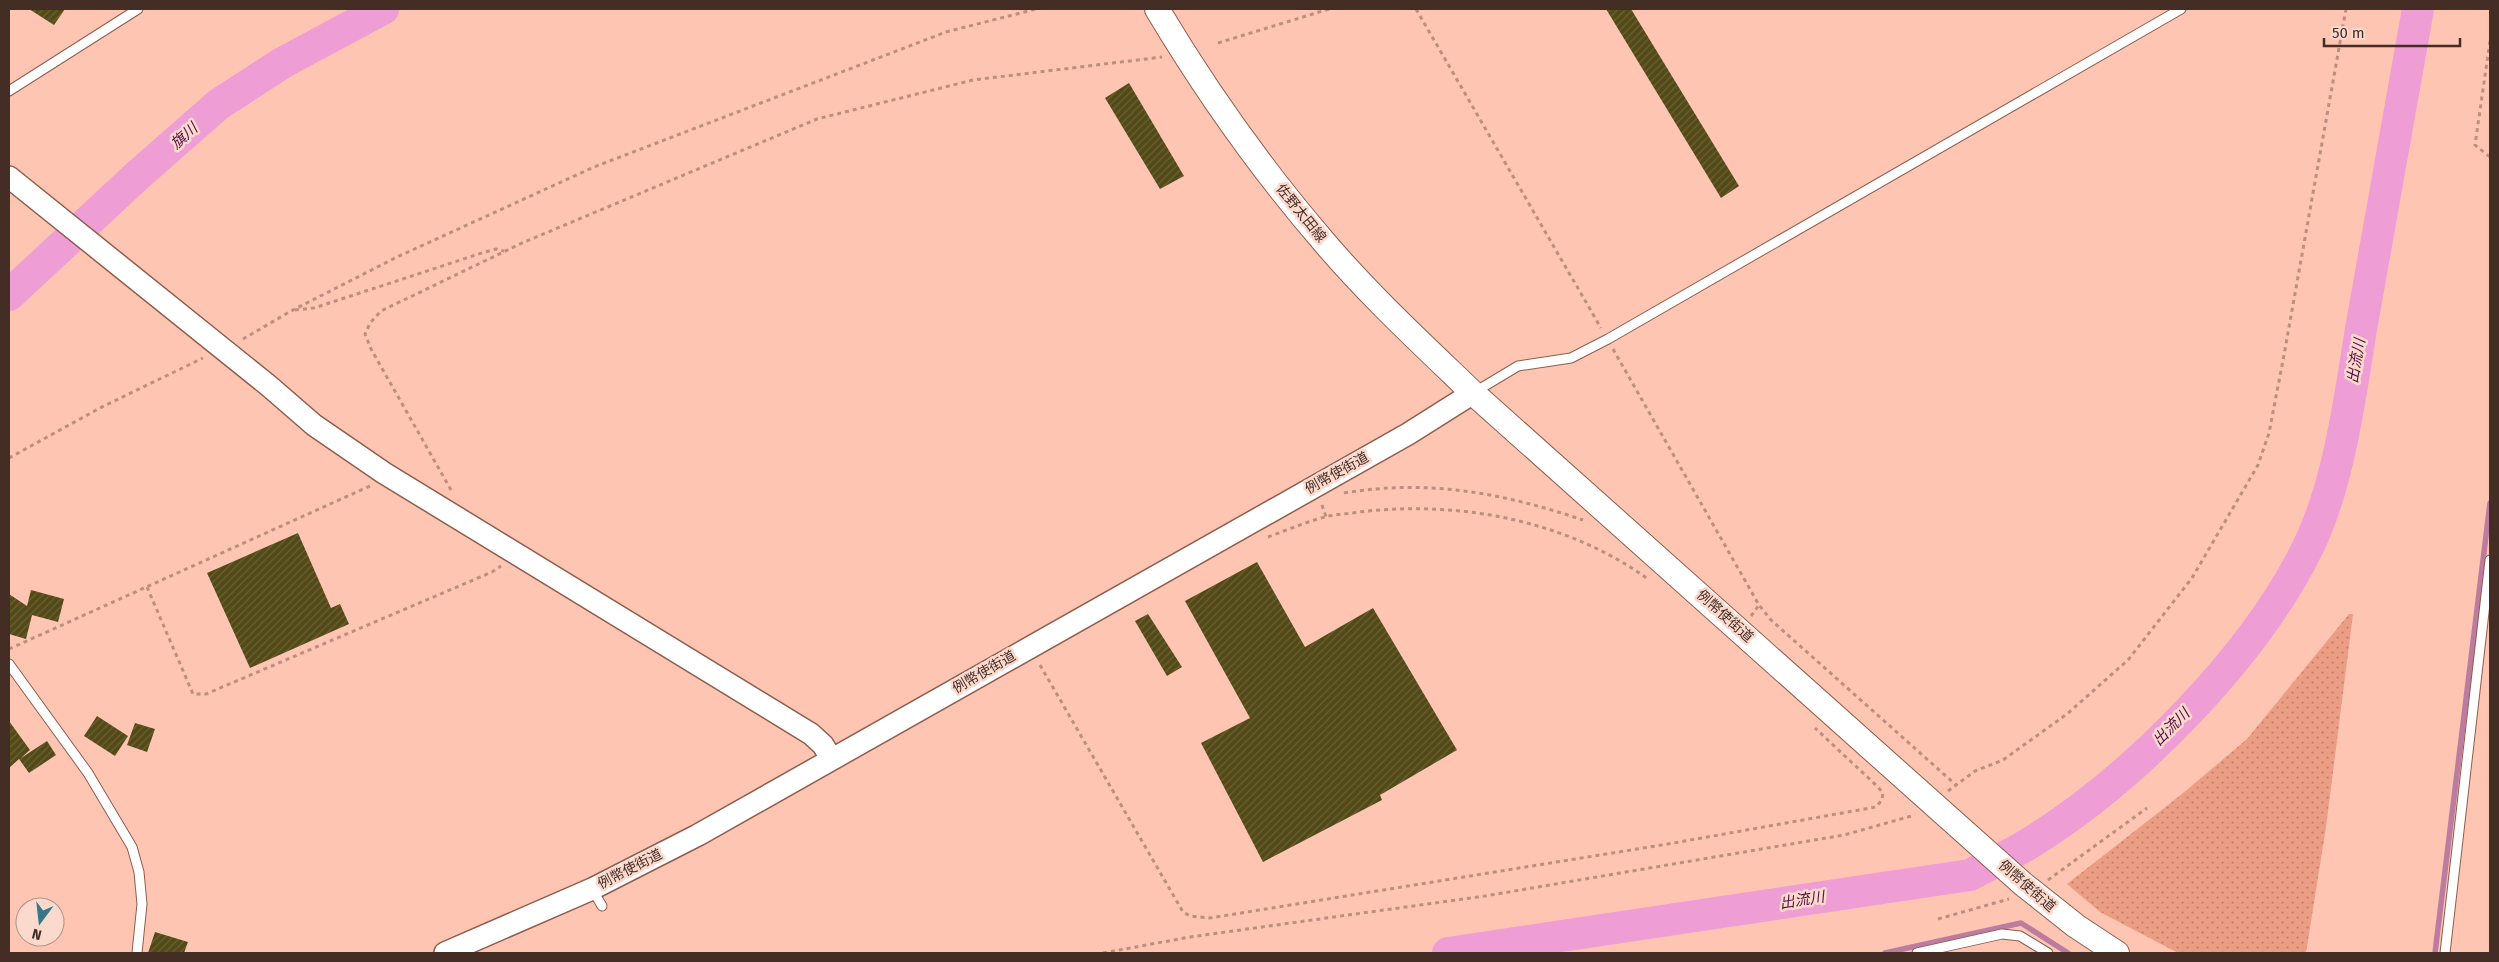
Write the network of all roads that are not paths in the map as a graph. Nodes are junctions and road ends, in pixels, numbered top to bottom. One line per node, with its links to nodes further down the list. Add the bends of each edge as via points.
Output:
1 (138, 9): 4 (lane)
2 (1157, 9): 6 (main road, 佐野太田線, via 1262,165 1314,229 1355,276)
3 (2181, 9): 6 (lane, via 1608,339 1571,358 1518,366)
4 (9, 91)
5 (9, 177): 9 (street, via 314,425 384,474 811,734)
6 (1473, 393): 9 (street, 例幣使街道, via 1408,434); 14 (main road, 例幣使街道, via 2028,887 2076,926)
7 (2490, 560): 15 (lane)
8 (9, 664): 10 (lane, via 88,773 132,847 139,872 142,904)
9 (831, 758): 11 (street, 例幣使街道, via 698,834 597,897)
10 (137, 953)
11 (445, 953)
12 (1917, 953): 13 (lane, via 2002,934 2020,936)
13 (2048, 953)
14 (2117, 953)
15 (2445, 953)

